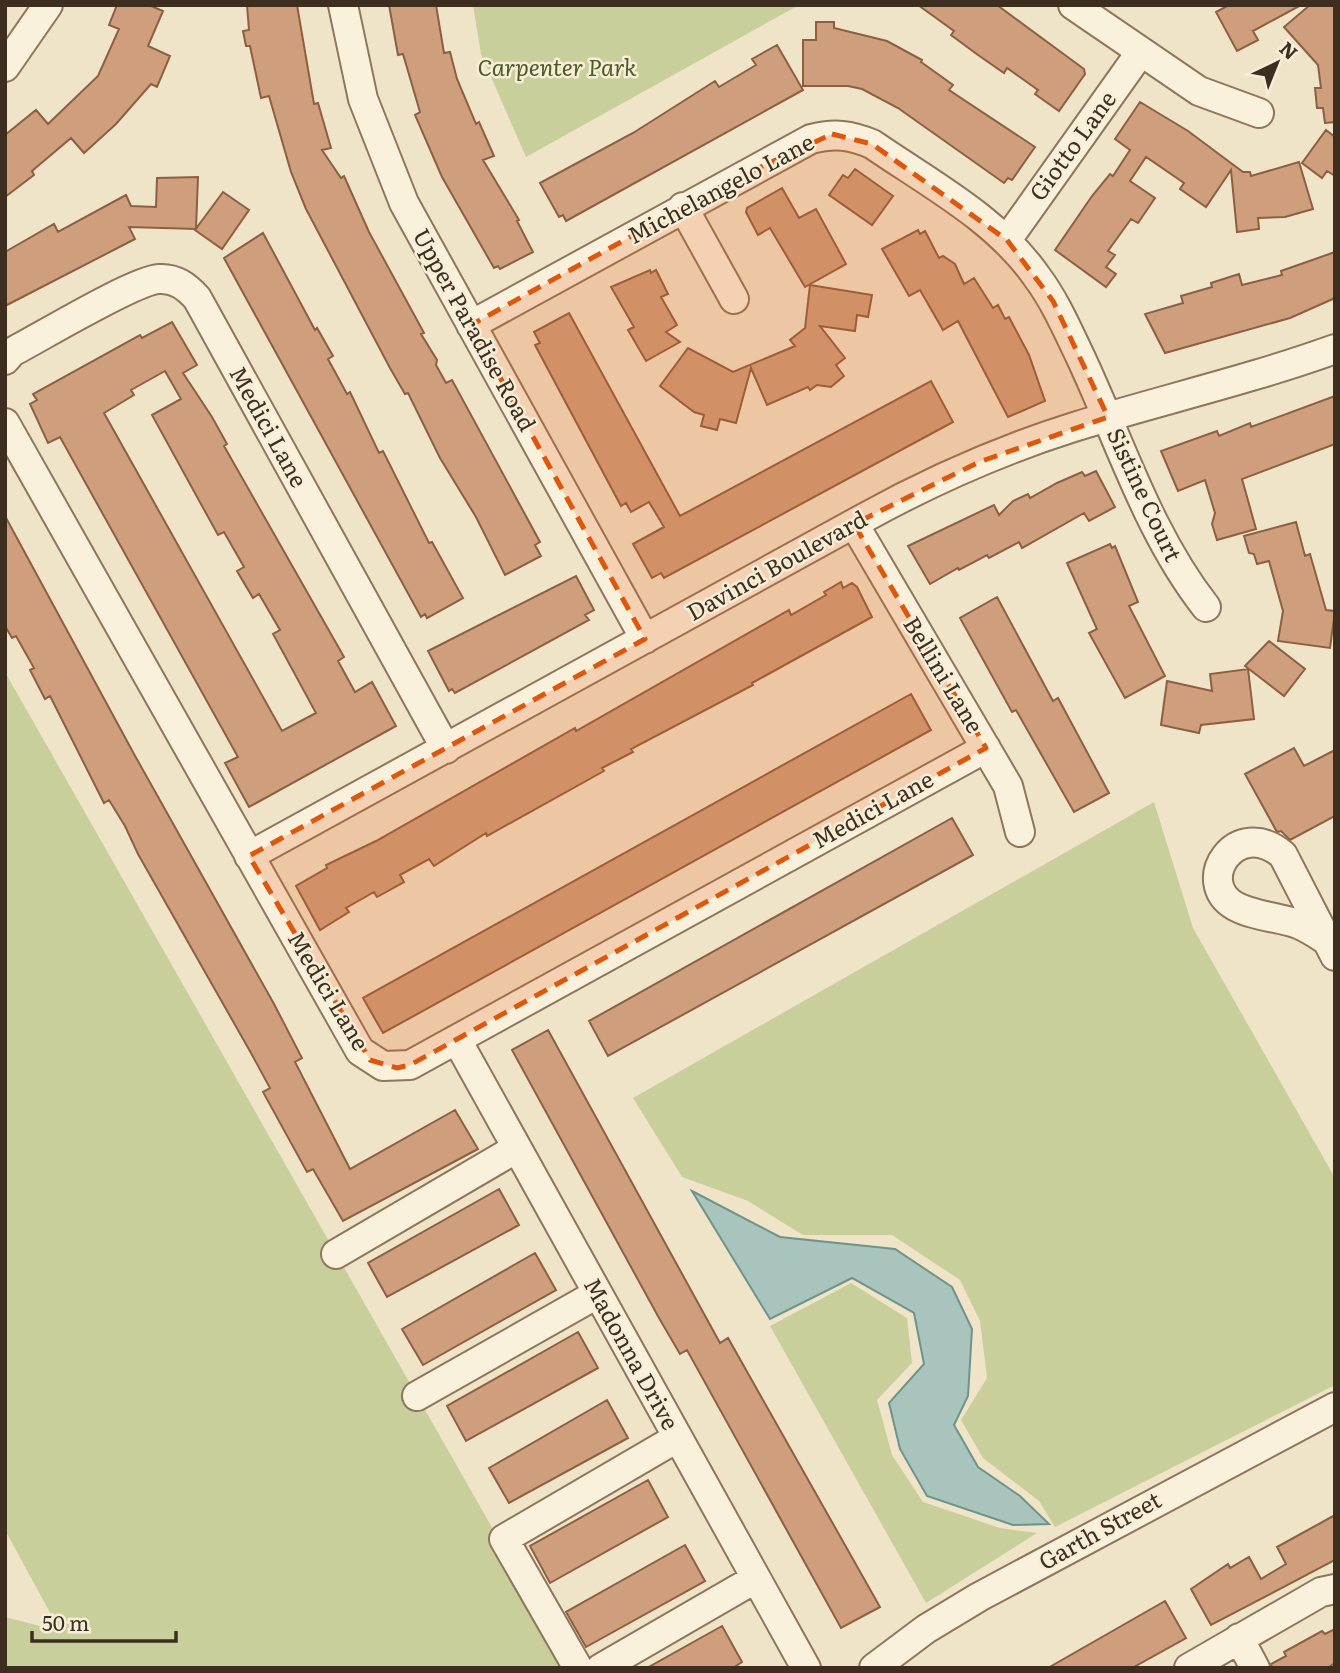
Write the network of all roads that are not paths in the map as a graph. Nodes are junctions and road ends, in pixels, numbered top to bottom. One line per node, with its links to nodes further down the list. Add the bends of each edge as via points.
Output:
1 (48, 5): 5 (street)
2 (343, 5): 10 (street, Upper Paradise Road, via 355,71 379,146 404,203)
3 (1073, 5): 4 (street)
4 (1140, 53): 6 (street, via 1199,91); 8 (street, Giotto Lane)
5 (5, 67)
6 (1259, 113)
7 (684, 207): 8 (street, Michelangelo Lane, via 811,139 853,136 872,144); 9 (street); 10 (street, Michelangelo Lane)
8 (1007, 240): 13 (street, Michelangelo Lane, via 1053,301)
9 (734, 299)
10 (471, 325): 17 (street, Upper Paradise Road)
11 (1335, 349): 13 (street, Davinci Boulevard)
12 (5, 360): 19 (street, Medici Lane, via 12,352 149,280 176,281 188,288)
13 (1108, 417): 15 (street, Davinci Boulevard, via 979,462); 16 (street, Sistine Court, via 1163,545)
14 (5, 423): 21 (street, Medici Lane)
15 (854, 524): 17 (street, Davinci Boulevard); 18 (street, Bellini Lane)
16 (1206, 607)
17 (645, 639): 19 (street, Davinci Boulevard)
18 (986, 748): 20 (street, Bellini Lane, via 1008,786); 22 (street, Medici Lane)
19 (446, 749): 21 (street, Davinci Boulevard)
20 (1020, 831)
21 (250, 856): 22 (street, Medici Lane, via 360,1051 370,1060 397,1068)
22 (457, 1040): 23 (street, Madonna Drive)
23 (517, 1148): 24 (street); 25 (street, Madonna Drive)
24 (336, 1254)
25 (597, 1294): 26 (street); 28 (street, Madonna Drive)
26 (417, 1396)
27 (1335, 1407): 35 (street, Garth Street, via 979,1597)
28 (677, 1438): 29 (street, Madonna Drive); 32 (street, via 504,1539)
29 (755, 1579): 33 (street); 34 (street, Madonna Drive)
30 (1335, 1589): 31 (street, via 1321,1592)
31 (1239, 1638): 36 (street); 37 (street)
32 (578, 1668)
33 (601, 1668)
34 (807, 1668)
35 (874, 1668)
36 (1189, 1668)
37 (1255, 1668)

